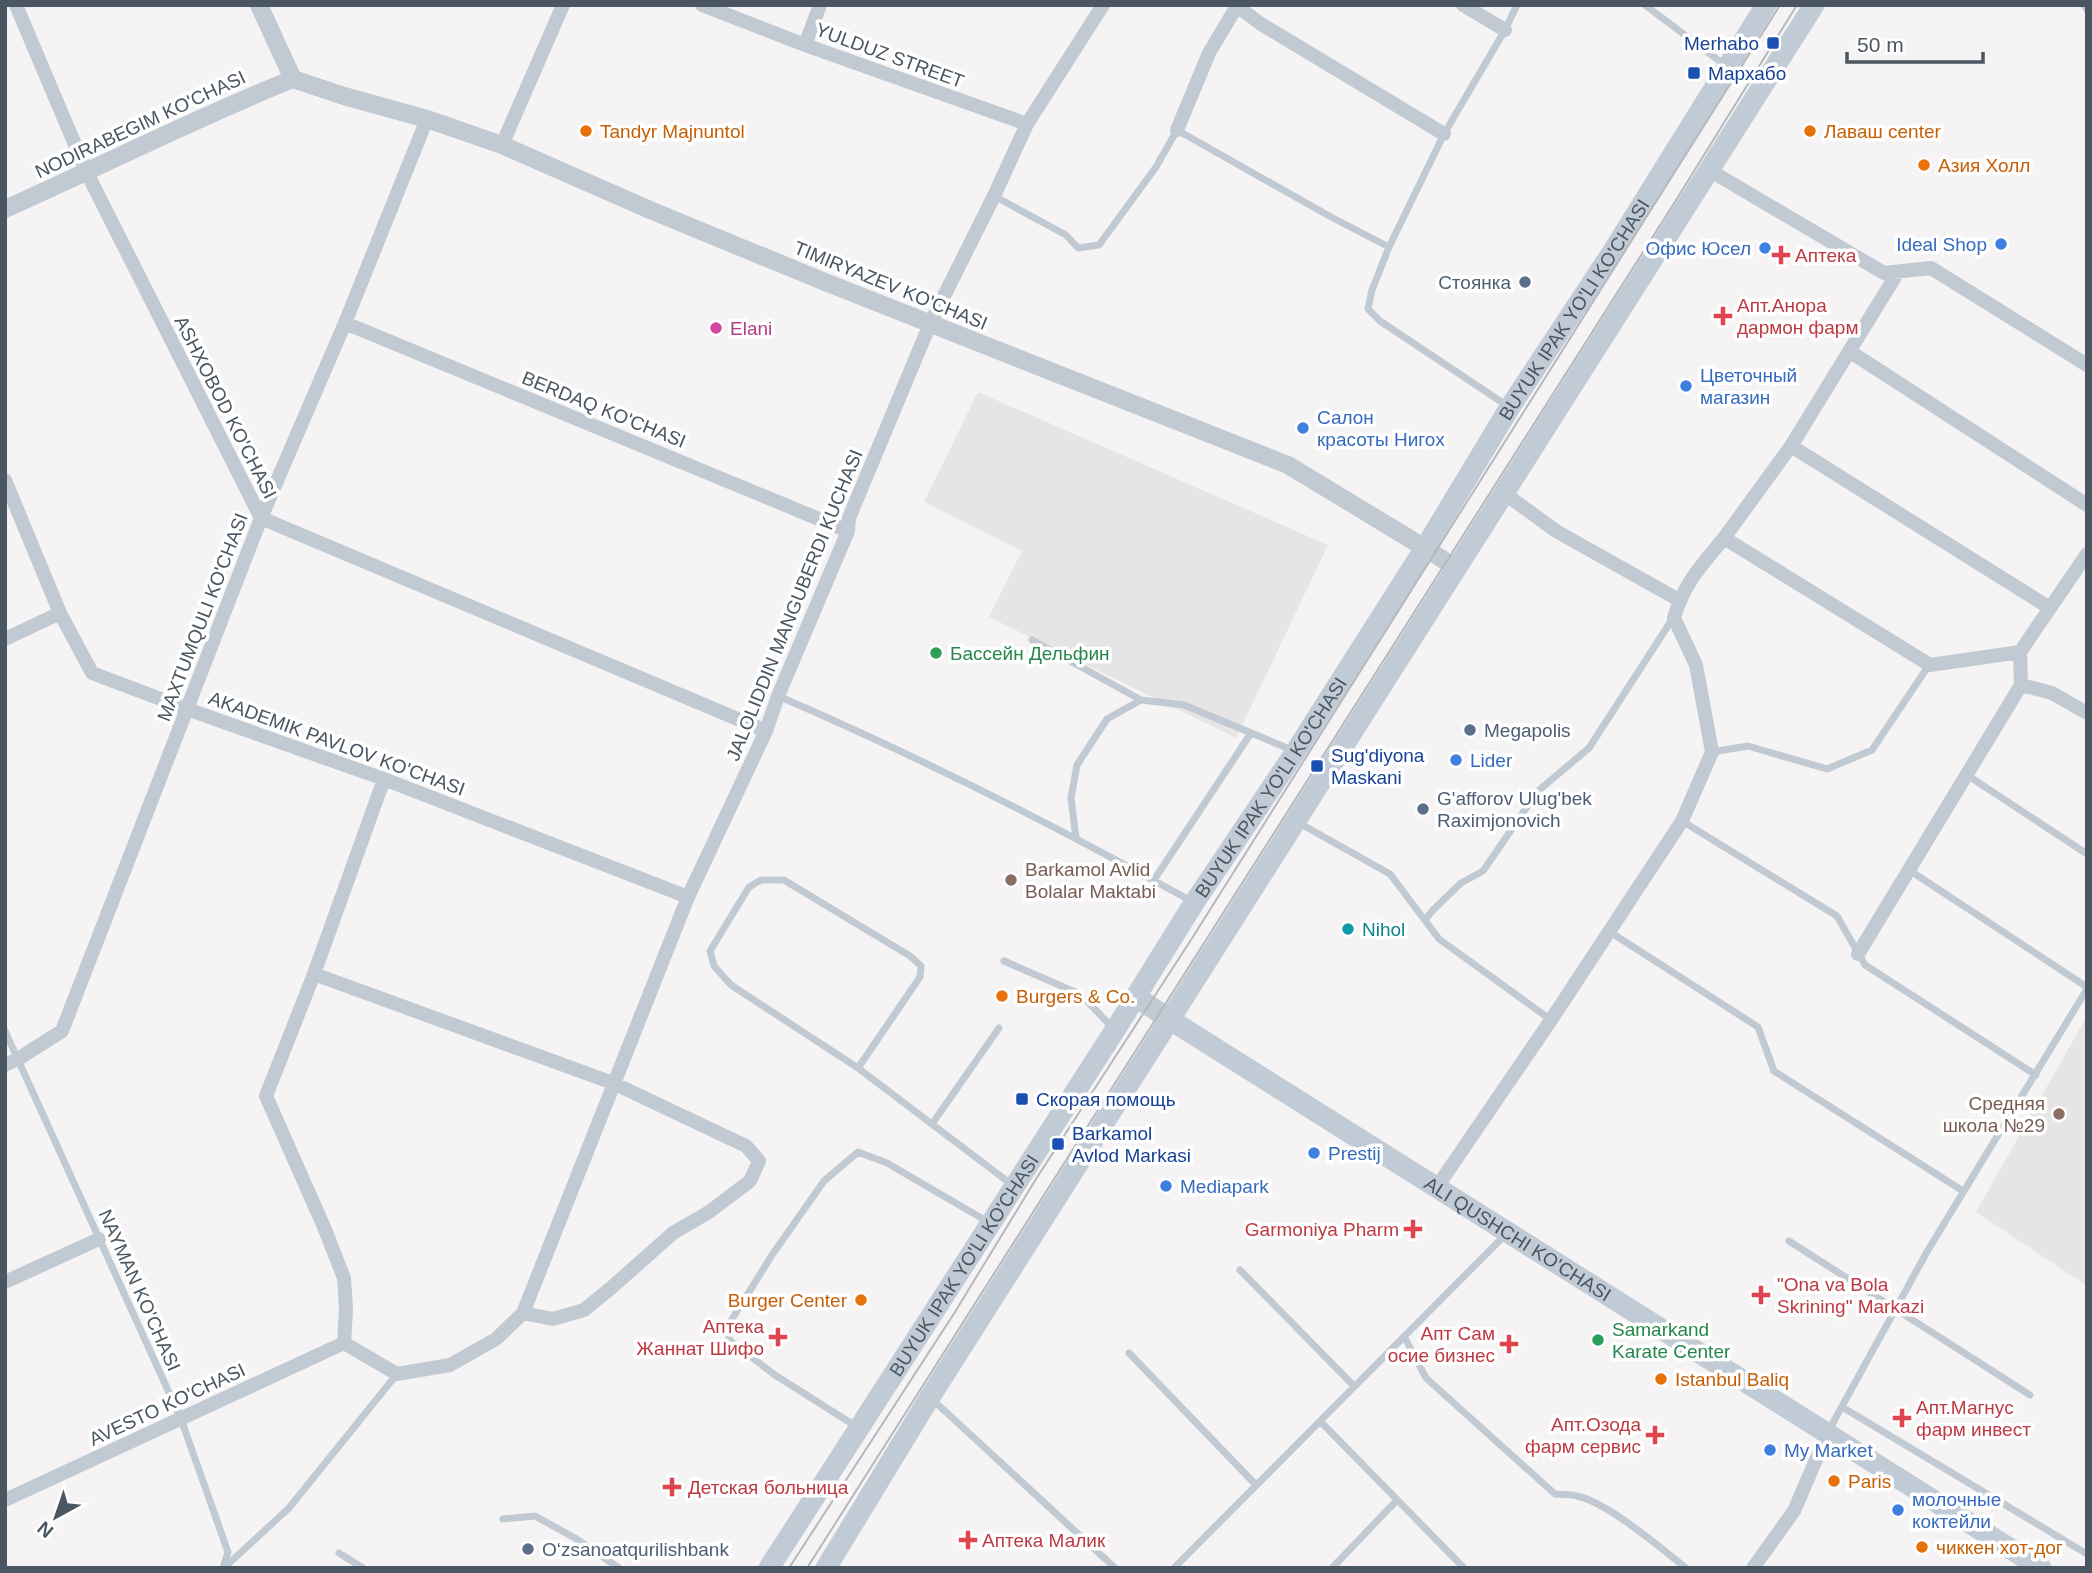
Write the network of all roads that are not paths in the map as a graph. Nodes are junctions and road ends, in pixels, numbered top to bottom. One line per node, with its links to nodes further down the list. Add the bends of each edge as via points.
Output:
1 (16, 5): 25 (street, ASHXOBOD KO'CHASI)
2 (258, 5): 18 (street)
3 (563, 5): 23 (street)
4 (702, 5): 16 (street, YULDUZ STREET)
5 (820, 5): 16 (street)
6 (1103, 5): 20 (street, JALOLIDDIN MANGUBERDI KUCHASI)
7 (1463, 5): 15 (street)
8 (1517, 5): 15 (lane)
9 (1645, 5): 17 (lane)
10 (1766, 5): 17 (main road, BUYUK IPAK YO'LI KO'CHASI)
11 (1814, 5): 24 (main road, BUYUK IPAK YO'LI KO'CHASI)
12 (2084, 5): 14 (lane)
13 (1238, 6): 21 (street, via 1209,53); 22 (street)
14 (2087, 10)
15 (1505, 30): 22 (lane)
16 (805, 45): 20 (street, YULDUZ STREET)
17 (1728, 68): 34 (main road, BUYUK IPAK YO'LI KO'CHASI)
18 (293, 79): 19 (street, TIMIRYAZEV KO'CHASI); 25 (street, NODIRABEGIM KO'CHASI)
19 (427, 119): 23 (street, TIMIRYAZEV KO'CHASI); 30 (street, MAXTUMQULI KO'CHASI)
20 (1027, 124): 26 (street, JALOLIDDIN MANGUBERDI KUCHASI)
21 (1177, 130): 26 (lane, via 1099,245 1078,248 1066,235); 28 (lane)
22 (1444, 134): 28 (lane)
23 (502, 145): 31 (street, TIMIRYAZEV KO'CHASI)
24 (1709, 170): 29 (street, via 1884,273); 37 (main road, BUYUK IPAK YO'LI KO'CHASI)
25 (87, 173): 27 (street, NODIRABEGIM KO'CHASI); 39 (street, ASHXOBOD KO'CHASI)
26 (995, 196): 31 (street, JALOLIDDIN MANGUBERDI KUCHASI)
27 (5, 209)
28 (1389, 247): 34 (lane, via 1368,309)
29 (1898, 272): 32 (street); 33 (street, via 1931,268)
30 (345, 323): 39 (street, MAXTUMQULI KO'CHASI); 40 (street, BERDAQ KO'CHASI)
31 (930, 324): 40 (street, JALOLIDDIN MANGUBERDI KUCHASI, via 849,518); 42 (street, TIMIRYAZEV KO'CHASI, via 1288,465)
32 (1849, 351): 35 (street); 38 (street)
33 (2087, 365)
34 (1510, 407): 42 (main road, BUYUK IPAK YO'LI KO'CHASI)
35 (1791, 446): 41 (street); 46 (street)
36 (5, 480): 47 (street, AKADEMIK PAVLOV KO'CHASI)
37 (1504, 494): 44 (main road, BUYUK IPAK YO'LI KO'CHASI); 45 (street, via 1556,531)
38 (2087, 505)
39 (261, 519): 56 (street, MAXTUMQULI KO'CHASI); 58 (street, ASHXOBOD KO'CHASI)
40 (848, 531): 54 (street, JALOLIDDIN MANGUBERDI KUCHASI)
41 (1724, 538): 45 (street, via 1687,583); 52 (street)
42 (1425, 548): 44 (street, TIMIRYAZEV KO'CHASI); 60 (main road, BUYUK IPAK YO'LI KO'CHASI)
43 (2087, 554): 46 (street)
44 (1456, 568): 64 (main road, BUYUK IPAK YO'LI KO'CHASI)
45 (1679, 600): 48 (street)
46 (2050, 608): 51 (street)
47 (60, 613): 49 (street); 56 (street, AKADEMIK PAVLOV KO'CHASI, via 92,673)
48 (1674, 618): 61 (street, via 1696,665); 72 (lane, via 1589,747 1538,791 1483,871 1461,883)
49 (5, 639)
50 (1032, 640): 55 (lane)
51 (2020, 652): 52 (street); 53 (street)
52 (1930, 665): 61 (lane, via 1872,750 1827,769 1748,746)
53 (2021, 685): 57 (street, via 2052,693); 62 (street)
54 (778, 696): 58 (street, JALOLIDDIN MANGUBERDI KUCHASI); 66 (lane, via 841,722)
55 (1141, 700): 59 (lane, via 1184,705); 66 (lane, via 1107,719 1077,765 1071,799)
56 (187, 709): 63 (street, AKADEMIK PAVLOV KO'CHASI); 84 (street, MAXTUMQULI KO'CHASI, via 62,1031)
57 (2087, 713)
58 (766, 731): 70 (street, JALOLIDDIN MANGUBERDI KUCHASI)
59 (1251, 733): 60 (lane); 69 (lane)
60 (1296, 751): 71 (main road, BUYUK IPAK YO'LI KO'CHASI)
61 (1712, 752): 65 (street)
62 (1967, 775): 67 (lane); 68 (street)
63 (384, 779): 70 (street, AKADEMIK PAVLOV KO'CHASI); 76 (street)
64 (1295, 821): 72 (lane, via 1390,874); 79 (main road, BUYUK IPAK YO'LI KO'CHASI)
65 (1682, 821): 73 (street); 74 (lane, via 1837,916)
66 (1076, 838): 69 (lane)
67 (2087, 854)
68 (1909, 870): 74 (street); 77 (lane)
69 (1154, 880): 71 (lane)
70 (688, 897): 87 (street, JALOLIDDIN MANGUBERDI KUCHASI)
71 (1194, 903): 78 (main road, BUYUK IPAK YO'LI KO'CHASI)
72 (1425, 920): 80 (lane, via 1439,939)
73 (1610, 932): 80 (street); 91 (lane, via 1758,1027 1774,1070)
74 (1858, 954): 86 (lane, via 1865,965)
75 (1004, 961): 82 (lane, via 1075,992)
76 (314, 974): 87 (street); 101 (street, via 267,1096 344,1278)
77 (2087, 988): 86 (lane)
78 (1136, 997): 79 (main road, ALI QUSHCHI KO'CHASI); 82 (main road, BUYUK IPAK YO'LI KO'CHASI)
79 (1169, 1019): 90 (main road, ALI QUSHCHI KO'CHASI); 106 (main road, BUYUK IPAK YO'LI KO'CHASI)
80 (1551, 1020): 90 (street)
81 (999, 1028): 88 (lane)
82 (1115, 1030): 89 (main road, BUYUK IPAK YO'LI KO'CHASI)
83 (5, 1031): 84 (lane, NAYMAN KO'CHASI)
84 (12, 1062): 94 (lane, NAYMAN KO'CHASI)
85 (858, 1068): 85 (lane, via 731,985 713,966 710,951 749,887 761,880 784,880 921,966 920,977); 88 (lane)
86 (2036, 1075): 91 (lane)
87 (613, 1083): 99 (street, JALOLIDDIN MANGUBERDI KUCHASI); 99 (street, via 746,1146 759,1161 750,1181 673,1233 584,1310 553,1319)
88 (932, 1124): 89 (lane)
89 (1014, 1186): 92 (main road, BUYUK IPAK YO'LI KO'CHASI)
90 (1437, 1187): 93 (main road, ALI QUSHCHI KO'CHASI)
91 (1963, 1191): 98 (lane)
92 (990, 1224): 110 (main road, BUYUK IPAK YO'LI KO'CHASI); 110 (lane, via 887,1163 858,1152 824,1181 772,1255 729,1324 729,1340)
93 (1508, 1232): 100 (lane); 111 (main road, ALI QUSHCHI KO'CHASI)
94 (99, 1239): 97 (street); 108 (lane, NAYMAN KO'CHASI)
95 (1789, 1241): 98 (lane)
96 (1240, 1270): 104 (lane)
97 (5, 1282)
98 (1895, 1309): 105 (lane); 107 (lane)
99 (523, 1313): 103 (street, via 496,1339 450,1365)
100 (1404, 1336): 104 (lane); 127 (lane, via 1426,1378 1555,1494 1577,1495 1597,1503)
101 (344, 1343): 103 (street); 108 (street, AVESTO KO'CHASI)
102 (1129, 1353): 112 (lane)
103 (397, 1374): 118 (lane, via 289,1507)
104 (1354, 1386): 109 (lane)
105 (2029, 1395)
106 (930, 1397): 122 (main road, BUYUK IPAK YO'LI KO'CHASI); 123 (lane)
107 (1842, 1407): 111 (lane); 117 (lane)
108 (181, 1419): 113 (street, AVESTO KO'CHASI); 118 (lane, NAYMAN KO'CHASI, via 228,1552)
109 (1320, 1421): 112 (lane); 114 (lane)
110 (859, 1428): 121 (main road, BUYUK IPAK YO'LI KO'CHASI)
111 (1827, 1434): 128 (street, via 1794,1511); 129 (main road, ALI QUSHCHI KO'CHASI)
112 (1256, 1485): 124 (lane)
113 (5, 1500)
114 (1397, 1500): 125 (lane); 126 (lane)
115 (503, 1520): 120 (lane, via 535,1516)
116 (339, 1553): 119 (lane)
117 (2087, 1554)
118 (224, 1568)
119 (363, 1568)
120 (619, 1568)
121 (769, 1568)
122 (826, 1568)
123 (1115, 1568)
124 (1174, 1568)
125 (1332, 1568)
126 (1464, 1568)
127 (1686, 1568)
128 (1753, 1568)
129 (2041, 1568)

